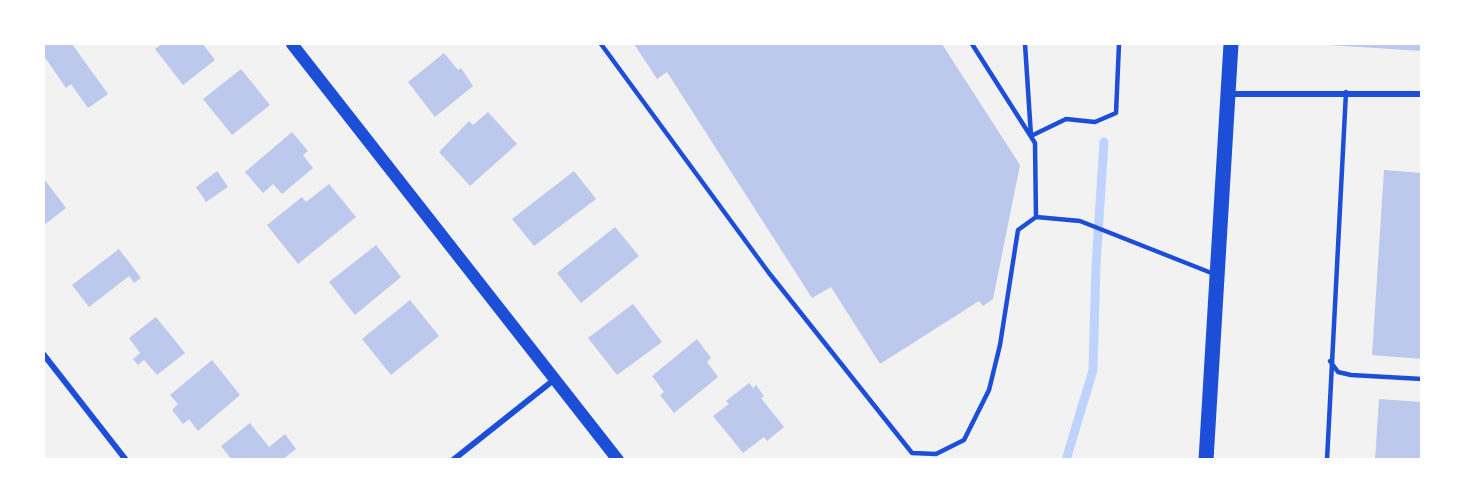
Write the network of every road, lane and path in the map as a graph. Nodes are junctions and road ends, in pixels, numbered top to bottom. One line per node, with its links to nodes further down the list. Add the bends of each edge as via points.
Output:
1 (292, 44): 15 (main road)
2 (601, 44): 11 (lane, via 770,273 912,453 936,454 964,440 989,390 1018,230)
3 (972, 44): 10 (lane)
4 (1025, 44): 10 (lane)
5 (1119, 44): 10 (lane, via 1116,113 1095,122 1066,118)
6 (1231, 44): 8 (main road)
7 (1346, 92): 8 (street); 9 (street); 14 (lane)
8 (1228, 94): 12 (main road)
9 (1422, 94)
10 (1031, 136): 11 (lane, via 1035,143)
11 (1036, 217): 12 (lane, via 1080,221)
12 (1217, 275): 20 (main road)
13 (44, 355): 17 (street)
14 (1330, 361): 16 (lane, via 1338,372 1351,375); 21 (lane)
15 (555, 379): 18 (street); 19 (main road)
16 (1422, 379)
17 (126, 459)
18 (453, 459)
19 (618, 459)
20 (1206, 459)
21 (1327, 459)

